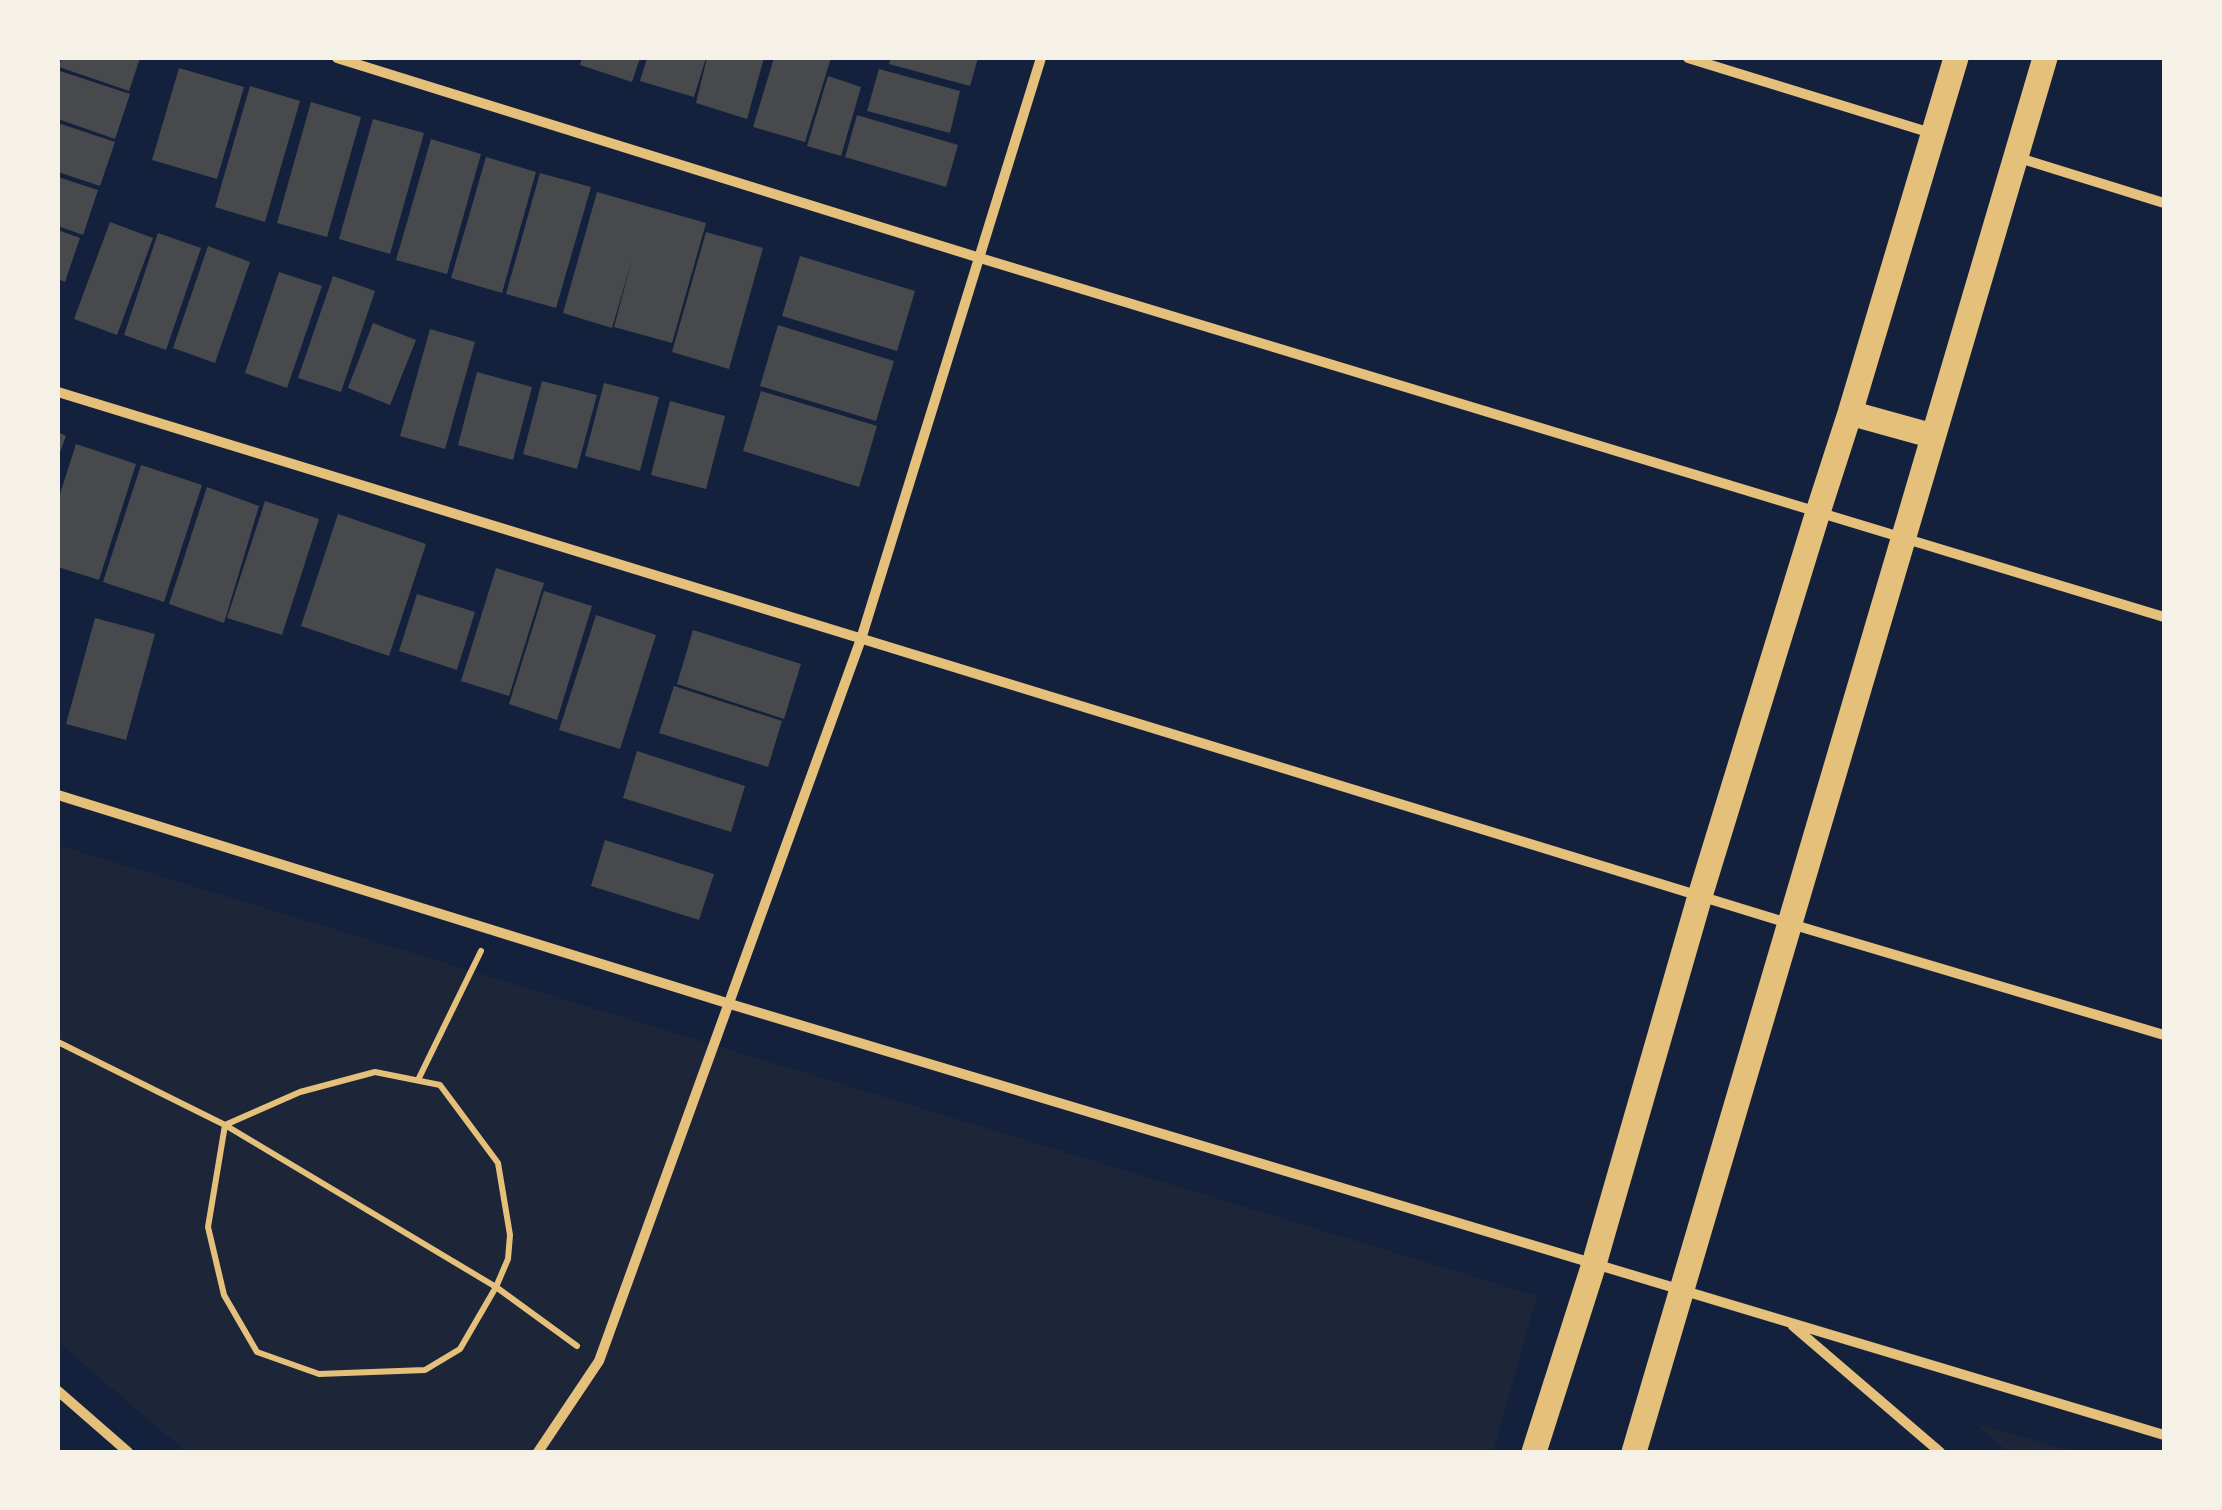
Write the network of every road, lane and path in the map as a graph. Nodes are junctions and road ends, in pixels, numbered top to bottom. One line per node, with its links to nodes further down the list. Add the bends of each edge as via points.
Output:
1 (337, 58): 9 (street)
2 (1041, 58): 9 (street)
3 (1688, 58): 6 (street)
4 (1956, 58): 6 (main road)
5 (2045, 58): 7 (main road)
6 (1933, 134): 11 (main road)
7 (2015, 157): 8 (street); 12 (main road)
8 (2164, 203)
9 (980, 258): 13 (street); 16 (street)
10 (58, 392): 16 (street)
11 (1850, 414): 12 (main road); 13 (main road)
12 (1933, 436): 14 (main road)
13 (1818, 512): 14 (street); 18 (main road)
14 (1904, 538): 15 (street); 19 (main road)
15 (2164, 616)
16 (862, 639): 18 (street); 21 (street)
17 (58, 795): 20 (street)
18 (1700, 896): 19 (street); 26 (main road)
19 (1791, 924): 22 (street); 28 (main road)
20 (492, 930): 21 (street); 24 (path)
21 (730, 1004): 26 (street); 30 (street)
22 (2164, 1035)
23 (58, 1042): 25 (path)
24 (418, 1080): 25 (path, via 374,1072 300,1092); 27 (path, via 440,1084 498,1162 510,1235)
25 (225, 1125): 27 (path); 27 (path, via 208,1227 224,1295 257,1352 319,1374 425,1370 460,1349)
26 (1594, 1264): 28 (street); 35 (main road)
27 (496, 1287): 30 (path)
28 (1683, 1290): 29 (street); 36 (main road)
29 (1788, 1322): 32 (street); 37 (street)
30 (599, 1362): 34 (street)
31 (58, 1391): 33 (street)
32 (2164, 1434)
33 (128, 1452)
34 (538, 1452)
35 (1534, 1452)
36 (1634, 1452)
37 (1940, 1452)

